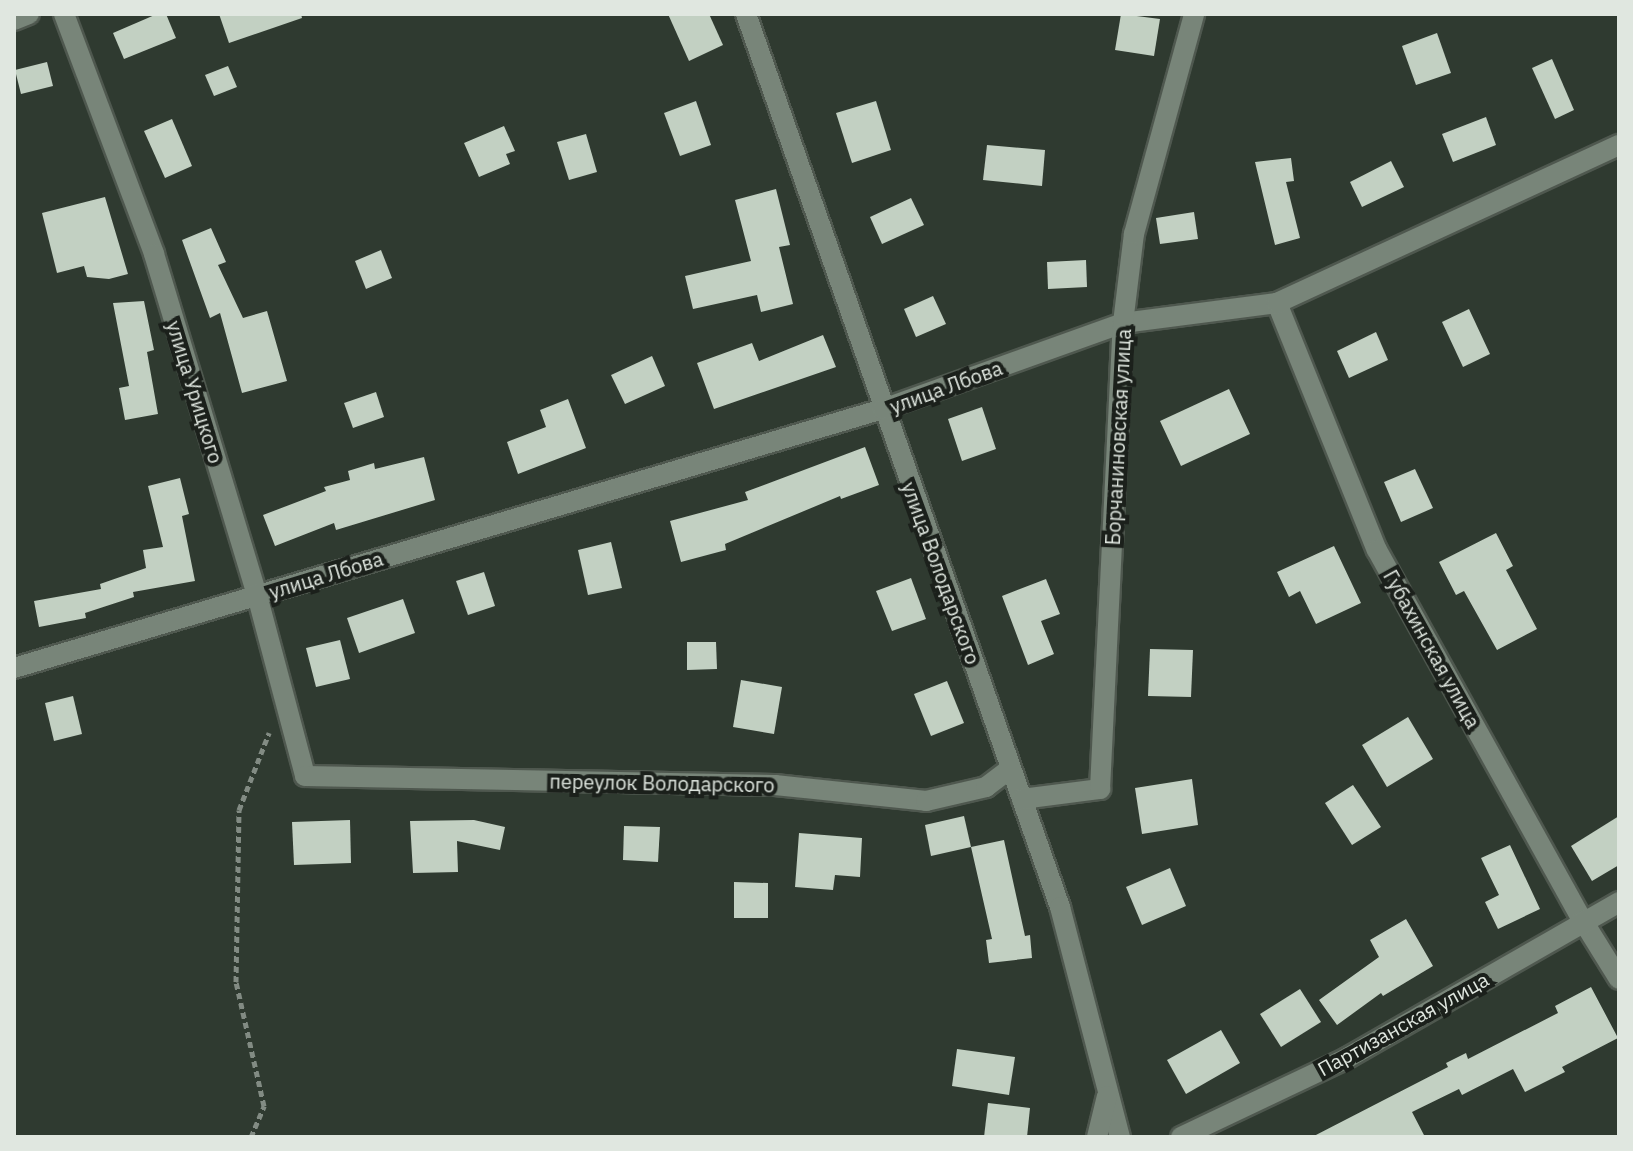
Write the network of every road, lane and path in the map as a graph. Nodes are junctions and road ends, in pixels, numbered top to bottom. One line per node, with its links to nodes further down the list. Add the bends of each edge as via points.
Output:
1 (29, 14): 5 (street)
2 (64, 14): 10 (street, улица Урицкого, via 154,254)
3 (746, 14): 9 (street, улица Володарского)
4 (1194, 14): 8 (street, Борчаниновская улица, via 1134,234)
5 (14, 20)
6 (1619, 145): 7 (street, улица Лбова)
7 (1277, 303): 8 (street, улица Лбова); 17 (street, Губахинская улица, via 1377,550)
8 (1123, 323): 9 (street, улица Лбова); 15 (street, Борчаниновская улица, via 1100,789)
9 (883, 409): 10 (street, улица Лбова); 13 (street, улица Володарского)
10 (257, 595): 11 (street, улица Лбова); 12 (street, улица Урицкого)
11 (14, 668)
12 (283, 695): 14 (street, улица Урицкого); 20 (path, via 239,810 236,982 264,1106)
13 (1011, 768): 14 (street, переулок Володарского, via 986,787 926,801 775,785); 15 (street, улица Володарского)
14 (305, 776)
15 (1022, 799): 19 (street, улица Володарского, via 1060,907)
16 (1619, 902): 17 (street, Партизанская улица)
17 (1583, 921): 18 (street, Губахинская улица); 23 (street, Партизанская улица, via 1347,1058)
18 (1619, 979)
19 (1107, 1096): 21 (street); 22 (street, улица Володарского)
20 (251, 1137)
21 (1097, 1137)
22 (1120, 1137)
23 (1181, 1137)

